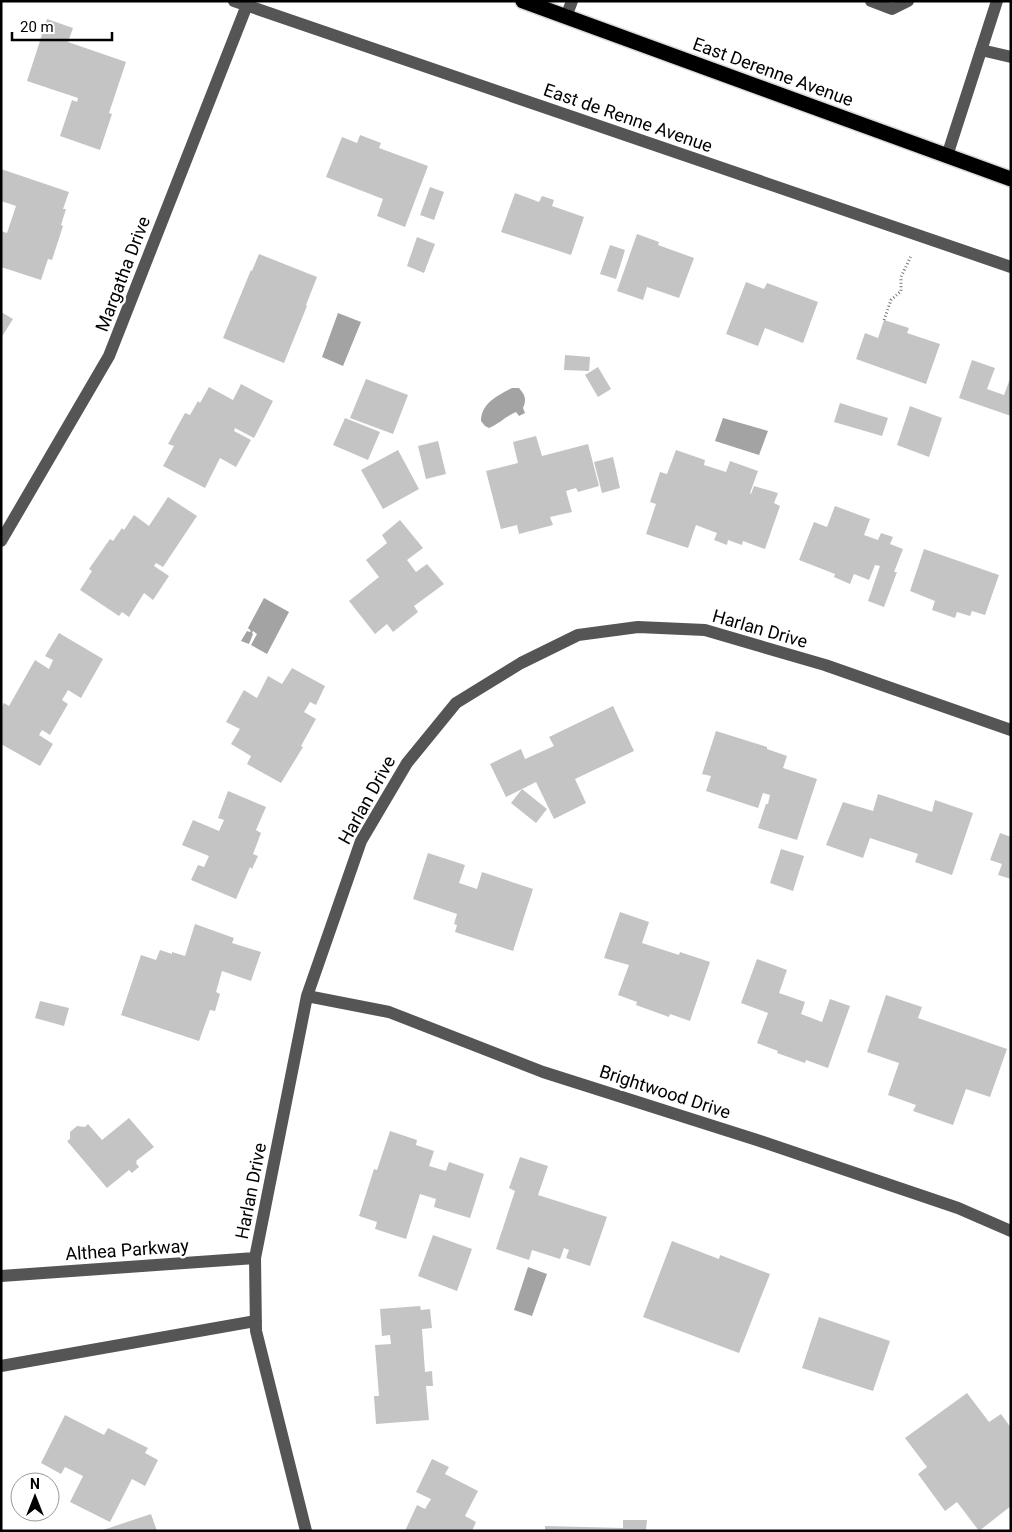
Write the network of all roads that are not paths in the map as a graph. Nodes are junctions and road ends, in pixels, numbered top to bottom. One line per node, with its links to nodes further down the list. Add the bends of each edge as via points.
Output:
1 (523, 1): 7 (highway, East Derenne Avenue)
2 (572, 1): 7 (street)
3 (870, 1): 4 (street, via 892,9)
4 (908, 1)
5 (997, 1): 8 (street)
6 (240, 3): 12 (street, East de Renne Avenue); 13 (street, Margatha Drive, via 109,356)
7 (566, 17): 10 (highway, East Derenne Avenue)
8 (981, 50): 9 (street); 10 (street)
9 (1011, 57)
10 (947, 156): 11 (highway, East Derenne Avenue)
11 (1011, 179)
12 (1011, 267)
13 (1, 541)
14 (1011, 730): 15 (street, Harlan Drive, via 825,665 705,630 638,627 578,635 521,663 456,702 406,763 361,841)
15 (307, 996): 16 (street, Brightwood Drive, via 389,1012 543,1072 894,1186); 17 (street, Harlan Drive)
16 (1011, 1231)
17 (255, 1258): 18 (street, Althea Parkway); 19 (street, Harlan Drive)
18 (1, 1276)
19 (256, 1321): 20 (street); 21 (street, Harlan Drive)
20 (1, 1366)
21 (306, 1531)

